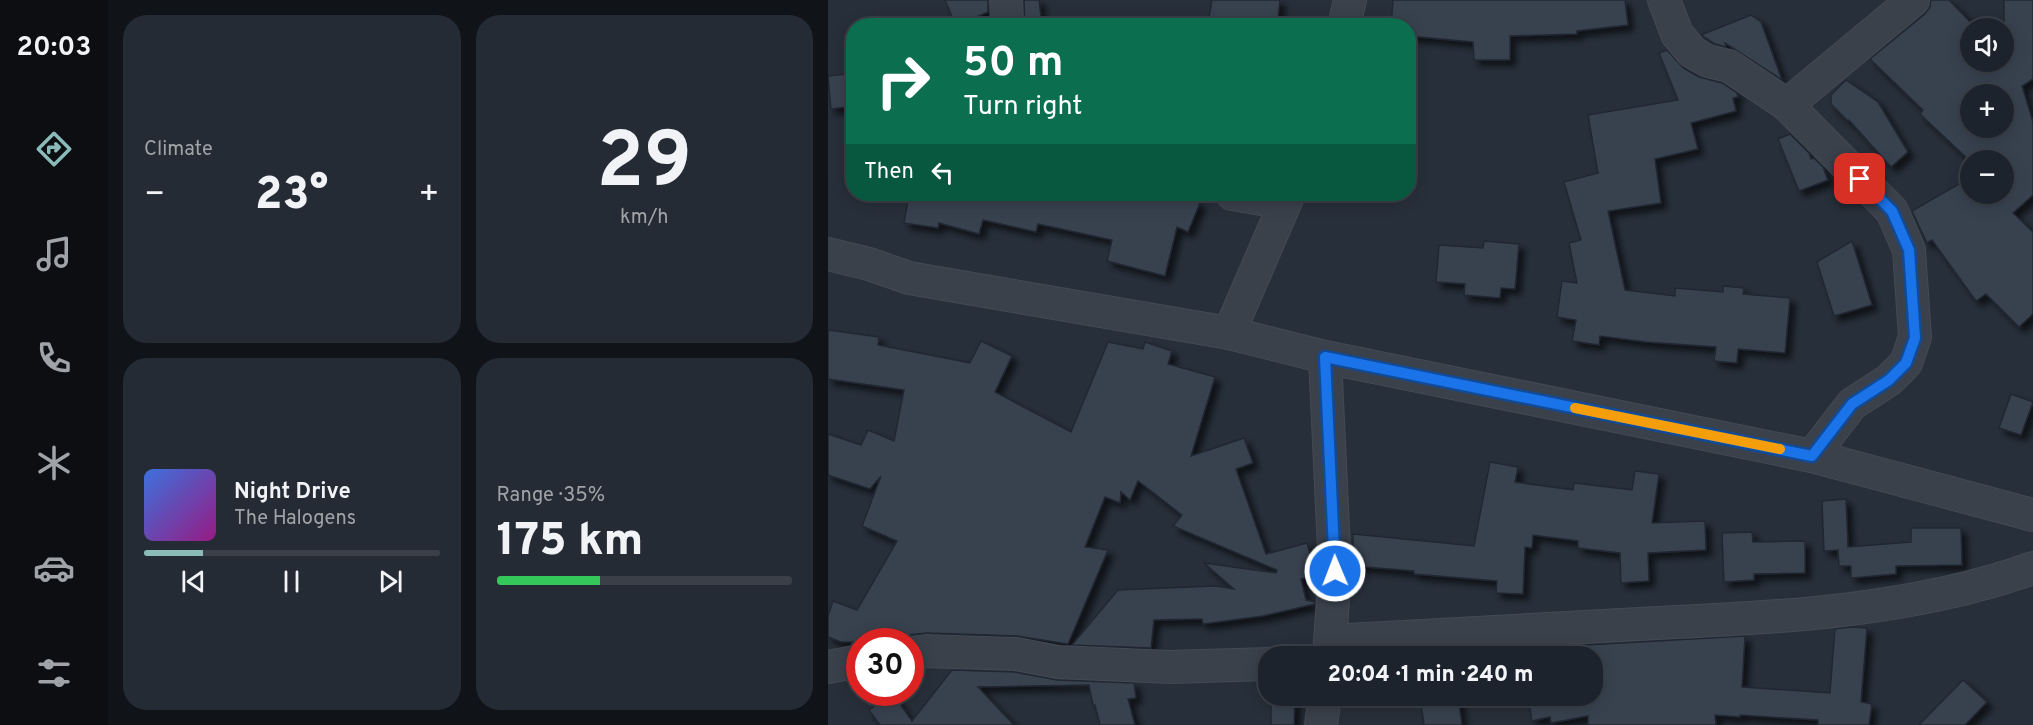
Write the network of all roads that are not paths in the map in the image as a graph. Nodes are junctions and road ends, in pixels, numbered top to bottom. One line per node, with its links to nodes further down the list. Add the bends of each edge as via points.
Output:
1 (1006, 0): 5 (street)
2 (1350, 0): 6 (street)
3 (1664, 0): 7 (street, via 1677,34 1692,52 1708,62 1729,66)
4 (1912, 0): 7 (street)
5 (1007, 18)
6 (1346, 18)
7 (1786, 105): 12 (street, via 1892,211 1909,250 1915,338 1906,363 1889,380 1852,404)
8 (1286, 201): 10 (street)
9 (828, 254): 10 (street, via 957,288)
10 (1229, 333): 11 (street)
11 (1325, 357): 12 (street); 15 (street, via 1335,571)
12 (1812, 456): 13 (street)
13 (2033, 515)
14 (2033, 568): 16 (street, via 1993,583 1882,604 1785,616)
15 (1329, 646)
16 (1370, 646)
17 (924, 651): 19 (street, via 1016,654 1058,662 1170,667)
18 (846, 664): 20 (street)
19 (1258, 664)
20 (828, 667)
21 (1323, 706): 22 (street)
22 (1321, 725)

